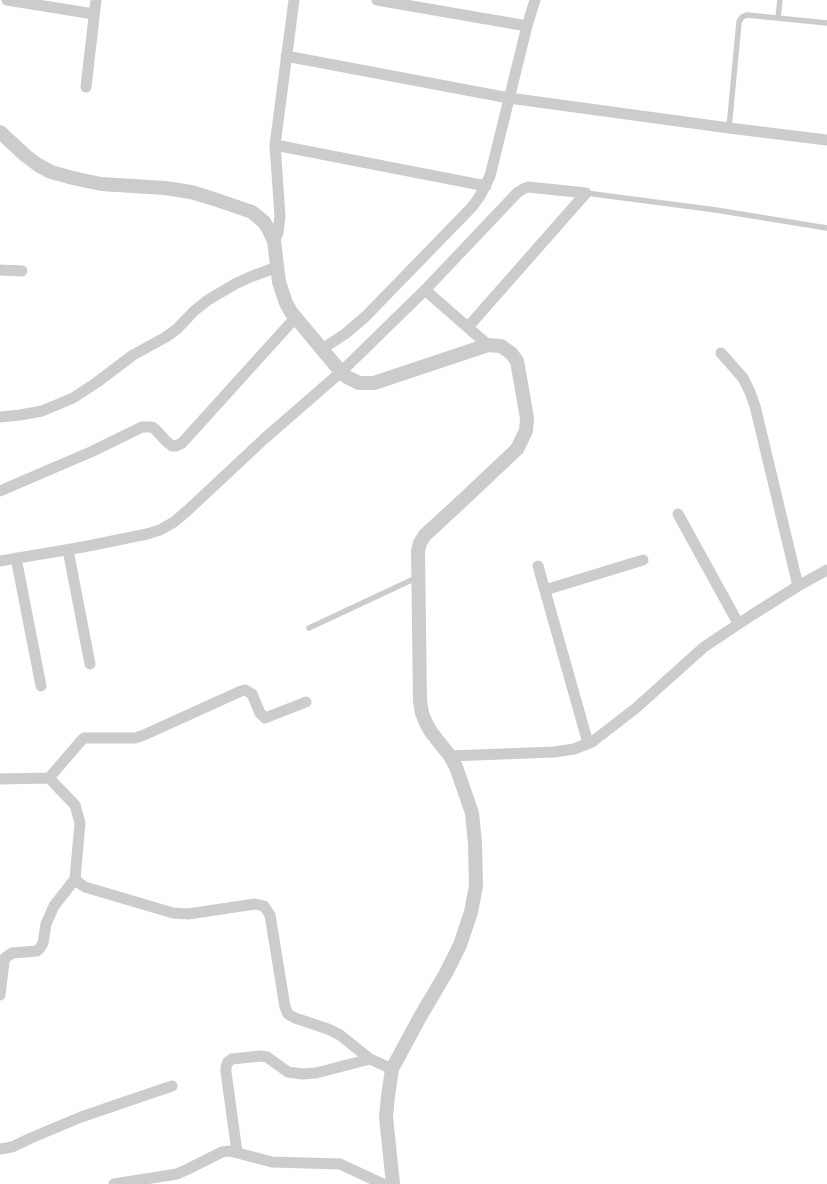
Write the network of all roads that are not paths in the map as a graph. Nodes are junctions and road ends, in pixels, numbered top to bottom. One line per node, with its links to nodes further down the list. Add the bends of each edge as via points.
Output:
1 (7, 0): 7 (street)
2 (96, 0): 7 (street)
3 (294, 0): 11 (street)
4 (377, 0): 10 (street)
5 (535, 0): 10 (street)
6 (780, 0): 8 (lane)
7 (94, 14): 12 (street)
8 (778, 18): 9 (lane); 14 (lane, via 747,15 742,16 739,22)
9 (827, 23)
10 (527, 26): 13 (street)
11 (286, 56): 13 (street); 17 (street)
12 (86, 87)
13 (509, 98): 14 (street); 18 (street)
14 (729, 128): 16 (street)
15 (0, 132): 21 (street, via 26,156 51,172 101,184 191,192 252,212 264,222)
16 (827, 140)
17 (275, 145): 18 (street); 21 (street, via 280,216)
18 (486, 186): 29 (street, via 472,206 365,317)
19 (586, 193): 20 (lane); 25 (street, via 522,188); 27 (street)
20 (827, 228)
21 (274, 241): 22 (street)
22 (277, 267): 26 (street, via 286,303); 32 (street, via 250,276 208,300 177,328 73,398 42,411)
23 (0, 270): 24 (street)
24 (22, 271)
25 (425, 290): 27 (street); 31 (street)
26 (296, 317): 29 (street); 33 (street, via 182,443 172,446 152,427 142,427)
27 (468, 328): 28 (street)
28 (488, 345): 31 (street, via 374,383 359,383); 41 (street, via 501,346 518,361 526,431 517,449 425,535 418,551)
29 (324, 351): 31 (street)
30 (721, 353): 42 (street, via 743,378 755,406)
31 (338, 370): 35 (street, via 174,522 147,534)
32 (0, 417)
33 (0, 491)
34 (678, 514): 44 (street)
35 (68, 550): 36 (street); 46 (street)
36 (16, 558): 38 (street); 47 (street)
37 (643, 560): 43 (street)
38 (0, 561)
39 (538, 566): 43 (street)
40 (827, 570): 42 (street)
41 (418, 577): 45 (lane); 50 (street, via 422,713 431,732)
42 (798, 586): 44 (street)
43 (545, 590): 49 (street)
44 (738, 623): 49 (street, via 687,661 636,708)
45 (309, 628)
46 (90, 664)
47 (41, 686)
48 (306, 702): 52 (street, via 265,718 252,694 241,691 135,738 84,738)
49 (588, 743): 50 (street, via 554,752)
50 (450, 756): 56 (street, via 472,813 476,886 460,945)
51 (0, 778): 52 (street)
52 (49, 778): 53 (street, via 75,805 78,815)
53 (75, 879): 54 (street, via 54,906 40,948 12,953 5,958); 55 (street, via 85,887 173,913 188,914 256,904 264,906 270,915 284,1007 288,1014 340,1035)
54 (0, 995)
55 (370, 1059): 56 (street); 59 (street, via 302,1074 288,1072 267,1057 232,1059 226,1072)
56 (392, 1069): 62 (street, via 386,1117)
57 (172, 1086): 58 (street)
58 (0, 1149)
59 (238, 1152): 60 (street, via 222,1152 177,1174); 61 (street, via 272,1162 340,1164)
60 (114, 1184)
61 (383, 1184)
62 (393, 1184)

